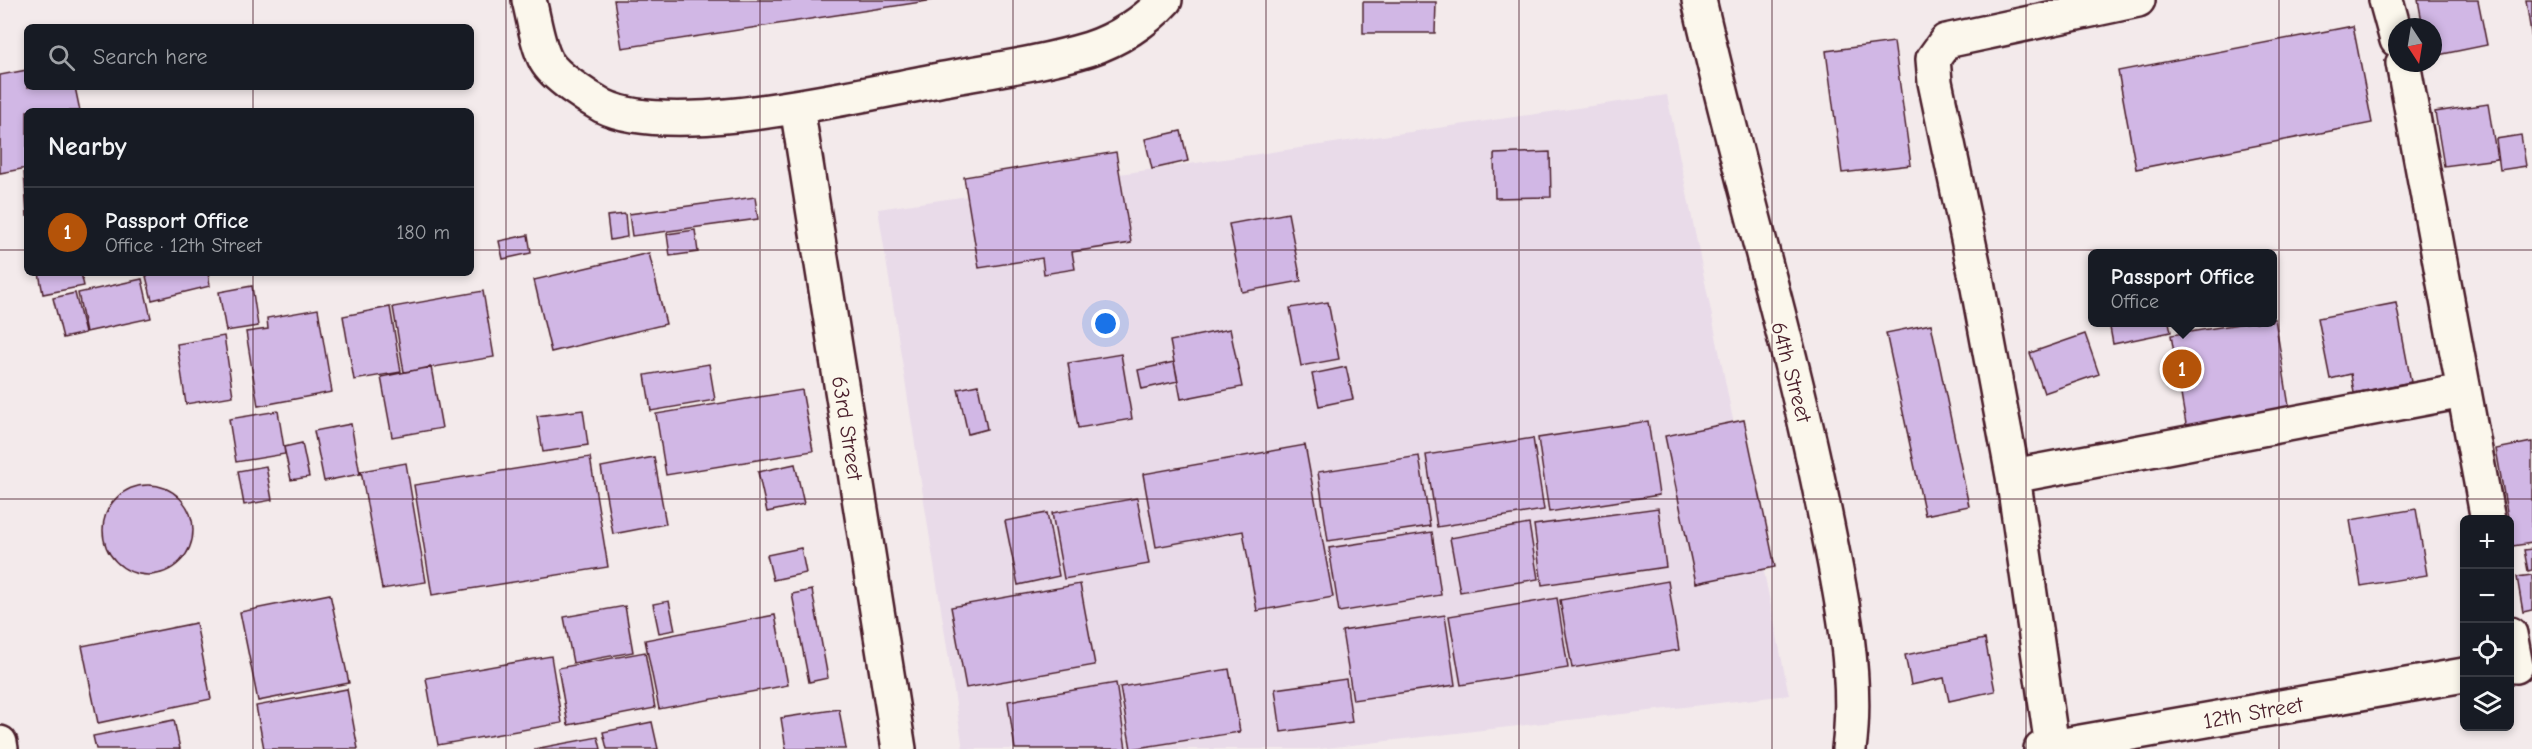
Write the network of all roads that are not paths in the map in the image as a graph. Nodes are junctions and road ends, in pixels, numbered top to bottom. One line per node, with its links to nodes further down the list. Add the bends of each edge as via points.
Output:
1 (529, 0): 8 (street, via 547,62 574,88 604,106 646,118 717,116)
2 (1165, 0): 8 (street, via 1153,13 1091,48)
3 (1699, 0): 19 (street, 64th Street, via 1810,441 1840,589 1851,692)
4 (2138, 0): 10 (street, via 1946,41 1933,59)
5 (2386, 0): 6 (street)
6 (2391, 18)
7 (2405, 72): 9 (street)
8 (797, 107): 18 (street, 63rd Street)
9 (2463, 391): 10 (street); 11 (street)
10 (2013, 476): 16 (street)
11 (2487, 515)
12 (2514, 648): 13 (street)
13 (2519, 665)
14 (2460, 676): 16 (street, 12th Street)
15 (0, 743): 17 (street)
16 (2047, 748)
17 (1, 749)
18 (899, 749)
19 (1849, 749)

